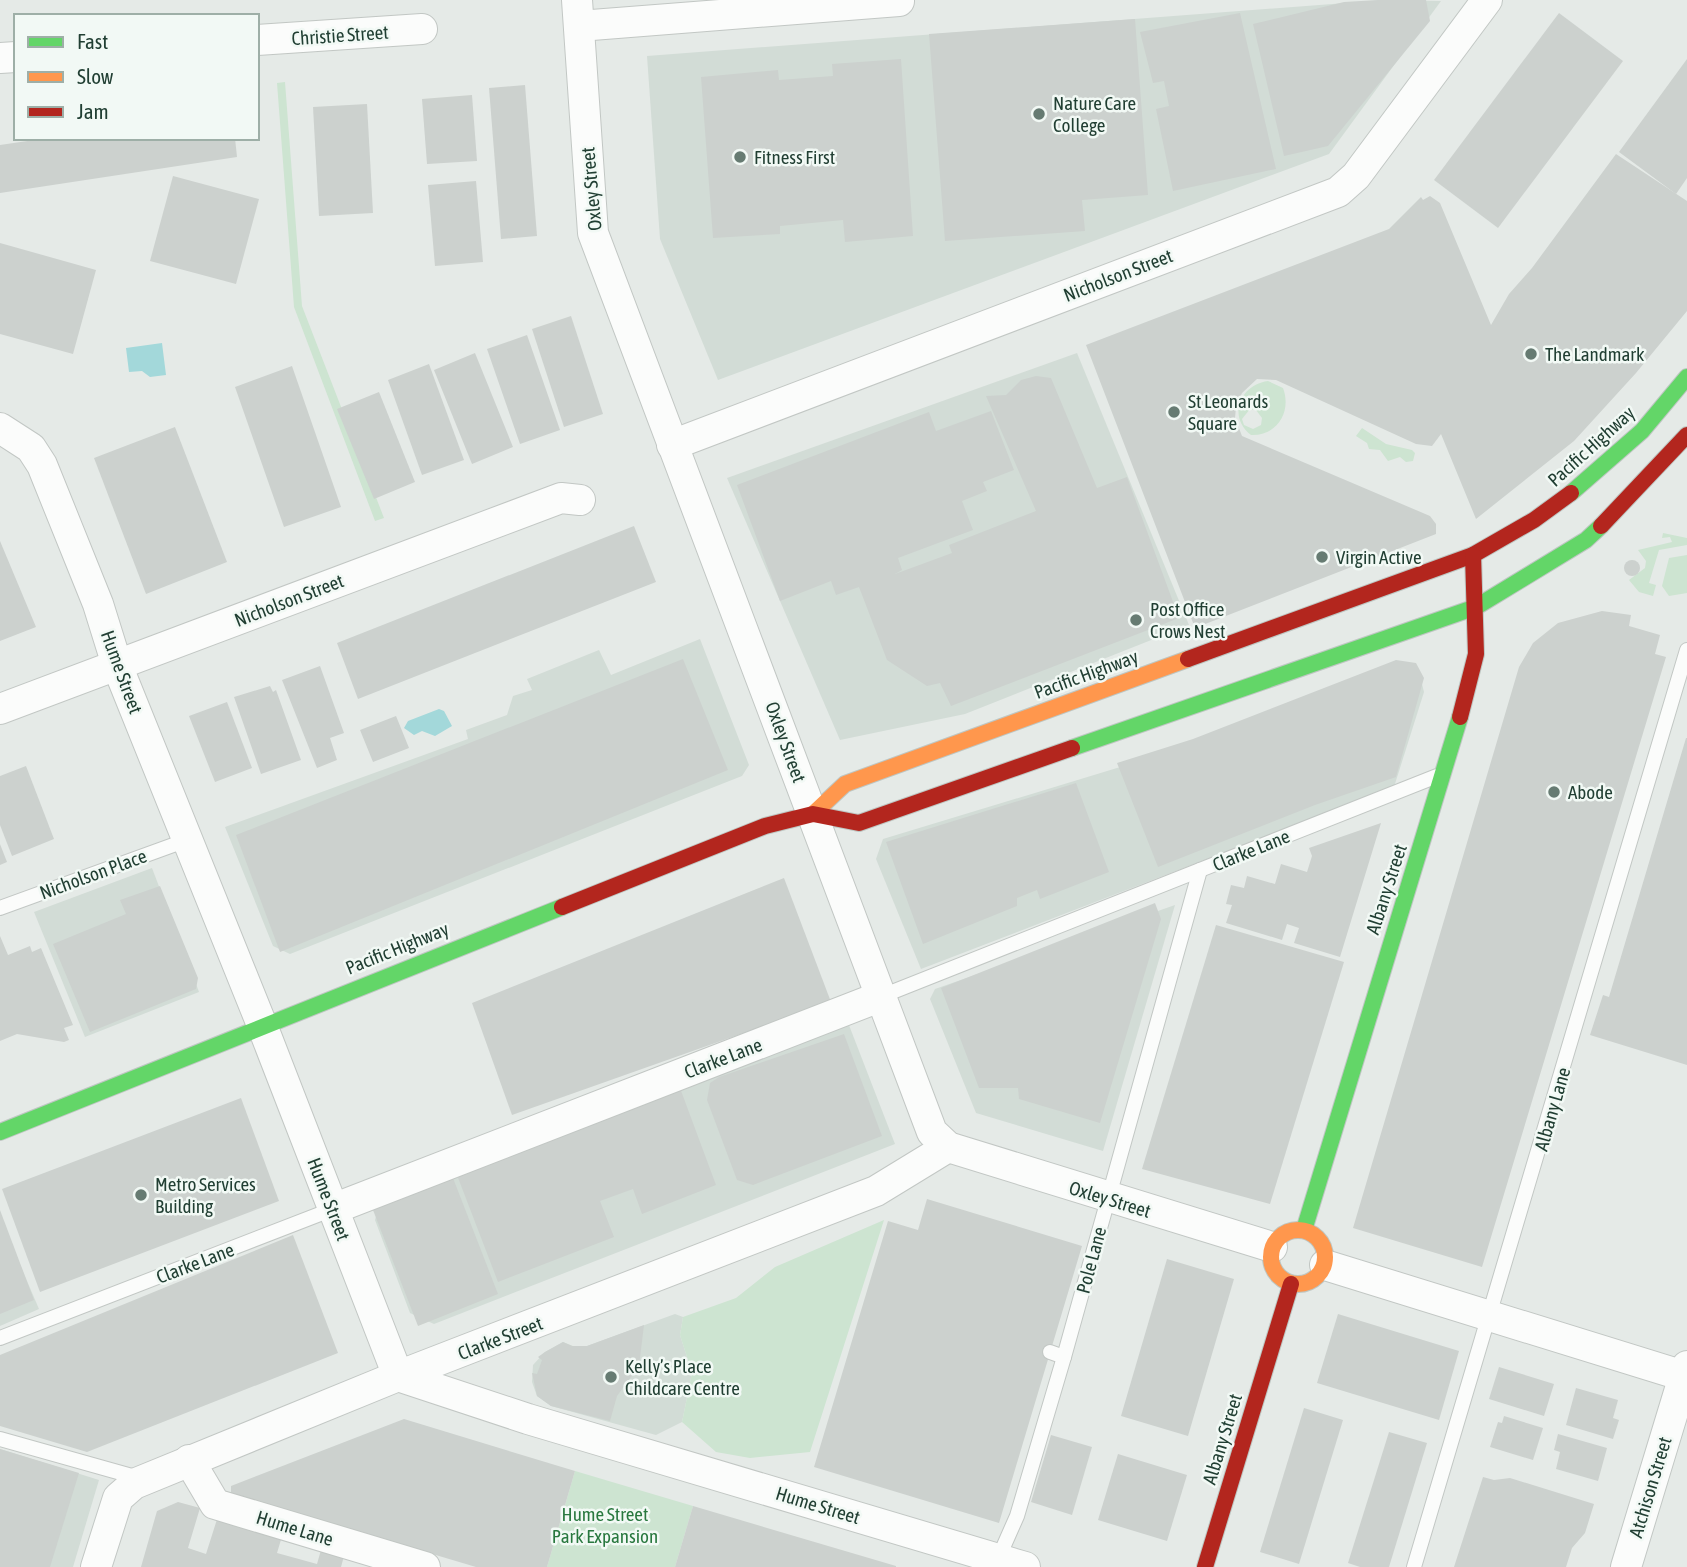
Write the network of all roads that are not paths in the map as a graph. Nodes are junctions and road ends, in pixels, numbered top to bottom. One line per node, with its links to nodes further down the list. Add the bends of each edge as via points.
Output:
1 (1487, 0): 9 (street, Nicholson Street, via 1356,176 1338,192)
2 (899, 1): 3 (street)
3 (578, 13): 9 (street, Oxley Street, via 593,233)
4 (422, 29): 5 (street, Christie Street)
5 (259, 40)
6 (1687, 377): 11 (main road, Pacific Highway, via 1632,441 1579,487 1517,533)
7 (0, 428): 14 (street, Hume Street, via 31,448 42,465 99,604)
8 (1687, 435): 12 (main road, Pacific Highway, via 1586,540)
9 (672, 445): 17 (street, Oxley Street)
10 (580, 500): 14 (street, Nicholson Street, via 561,498)
11 (1473, 555): 12 (main road, Albany Street); 17 (main road, Pacific Highway, via 845,784)
12 (1476, 607): 16 (main road, Albany Street, via 1476,654); 17 (main road, Pacific Highway, via 866,821)
13 (1687, 650): 31 (lane, Albany Lane)
14 (117, 665): 15 (street, Nicholson Street); 18 (street, Hume Street)
15 (0, 709)
16 (1445, 773): 19 (lane, Clarke Lane); 27 (main road, Albany Street)
17 (813, 814): 21 (street, Oxley Street); 22 (main road, Pacific Highway, via 765,826 665,864)
18 (187, 840): 20 (lane, Nicholson Place); 22 (street, Hume Street)
19 (1200, 870): 21 (lane, Clarke Lane); 25 (lane, Pole Lane)
20 (0, 908)
21 (882, 996): 24 (street, Oxley Street, via 932,1132); 26 (street, Clarke Lane)
22 (262, 1026): 23 (main road, Pacific Highway); 26 (street, Hume Street)
23 (0, 1132)
24 (948, 1147): 25 (street, Oxley Street); 34 (street, Clarke Street, via 876,1191)
25 (1106, 1198): 28 (street, Oxley Street); 38 (lane, Pole Lane, via 1057,1355)
26 (333, 1209): 32 (lane, Clarke Lane); 34 (street, Hume Street)
27 (1304, 1230): 28 (main road, via 1285,1232); 29 (main road, via 1322,1243)
28 (1272, 1247): 30 (main road, via 1274,1270)
29 (1325, 1265): 30 (main road, via 1312,1281); 31 (street)
30 (1291, 1284): 41 (main road, Albany Street)
31 (1490, 1318): 33 (street); 42 (lane, Albany Lane)
32 (0, 1338)
33 (1686, 1373): 43 (street, Atchison Street)
34 (398, 1376): 36 (street, Clarke Street); 38 (street, Hume Street)
35 (0, 1439): 37 (lane)
36 (189, 1460): 37 (street, Clarke Street); 40 (street, Hume Lane, via 215,1504)
37 (144, 1479): 39 (street, Clarke Street, via 118,1498)
38 (1007, 1564)
39 (96, 1567)
40 (425, 1567)
41 (1205, 1567)
42 (1413, 1567)
43 (1626, 1567)

